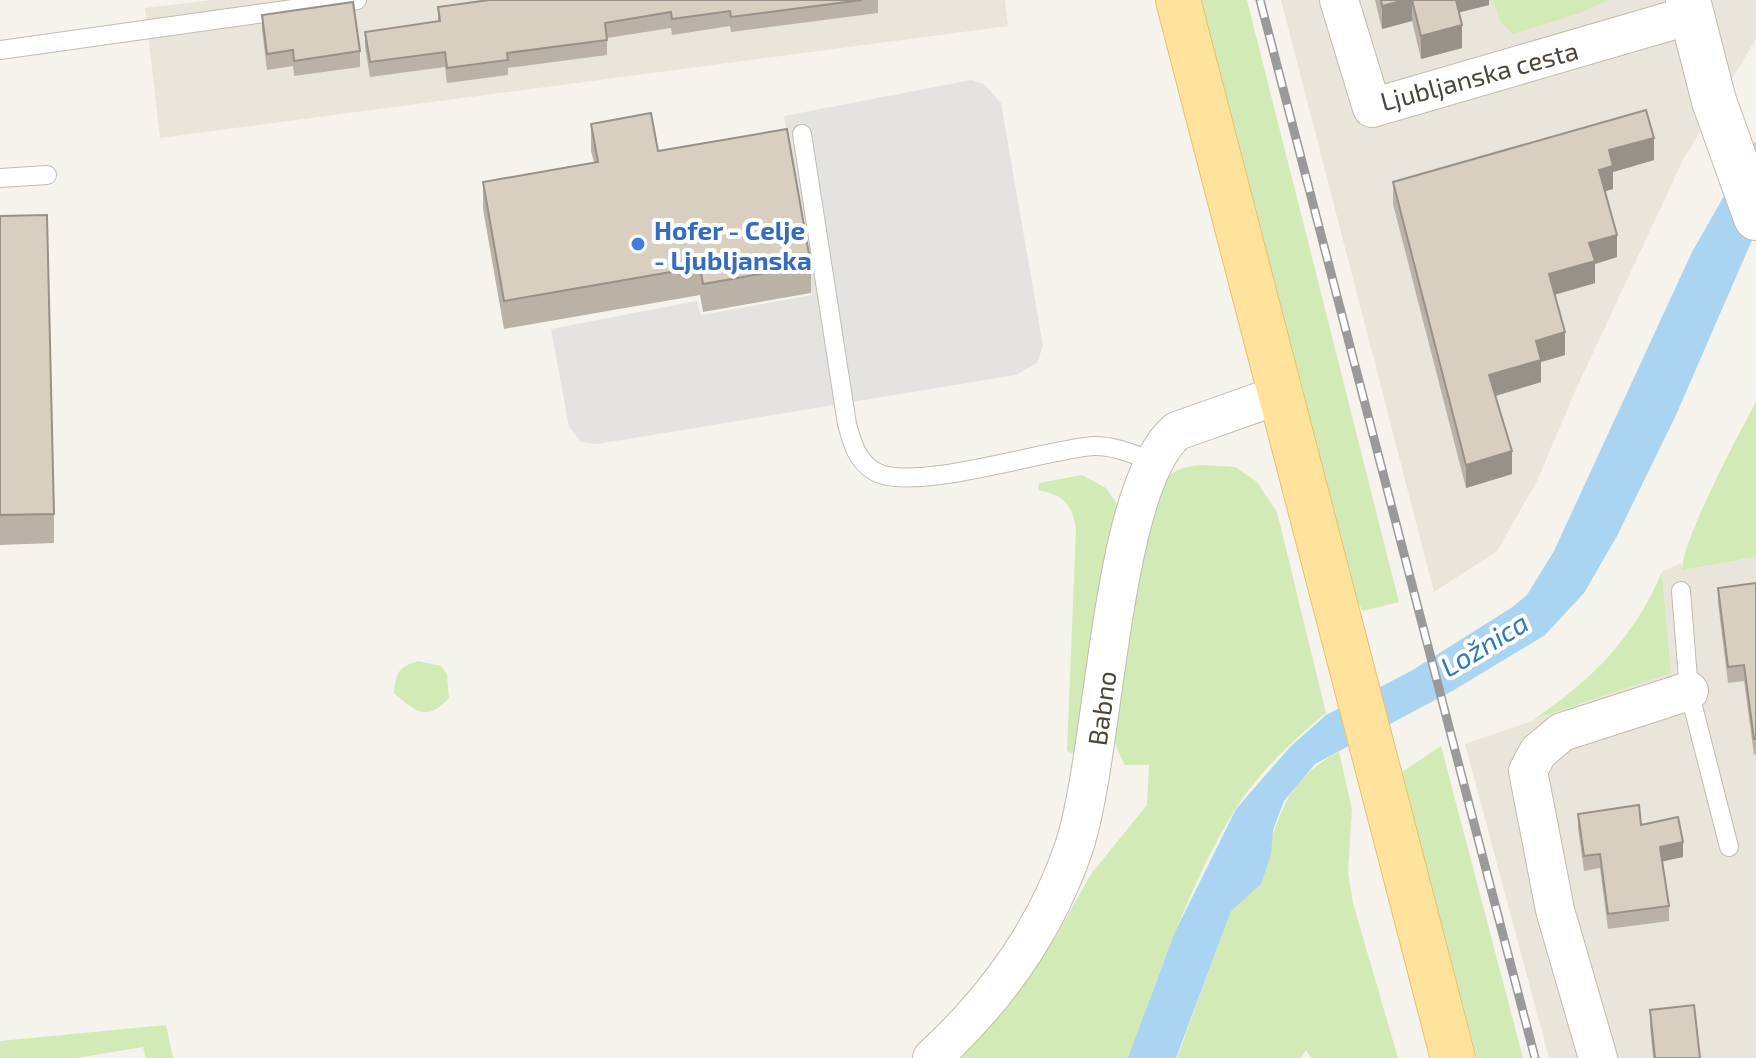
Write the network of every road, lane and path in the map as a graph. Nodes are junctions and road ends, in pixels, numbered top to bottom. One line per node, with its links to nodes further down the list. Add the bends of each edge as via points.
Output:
1 (357, 0): 5 (lane)
2 (1178, 0): 10 (main road)
3 (1339, 0): 4 (street, Ljubljanska cesta, via 1372,108)
4 (1690, 8): 9 (street, via 1714,101)
5 (0, 50)
6 (802, 134): 11 (lane, via 847,424 855,453 875,472 940,474 1094,446)
7 (47, 175): 8 (lane)
8 (0, 178)
9 (1756, 218)
10 (1279, 395): 11 (street, Babno, via 1177,431); 16 (main road)
11 (1153, 461): 15 (street, Babno, via 1115,610 1093,762 1074,847 1048,915 1005,979)
12 (1681, 591): 13 (lane)
13 (1689, 691): 14 (lane); 17 (street, via 1562,732 1538,752 1528,771 1555,910)
14 (1729, 847)
15 (932, 1058)
16 (1453, 1058)
17 (1598, 1058)

